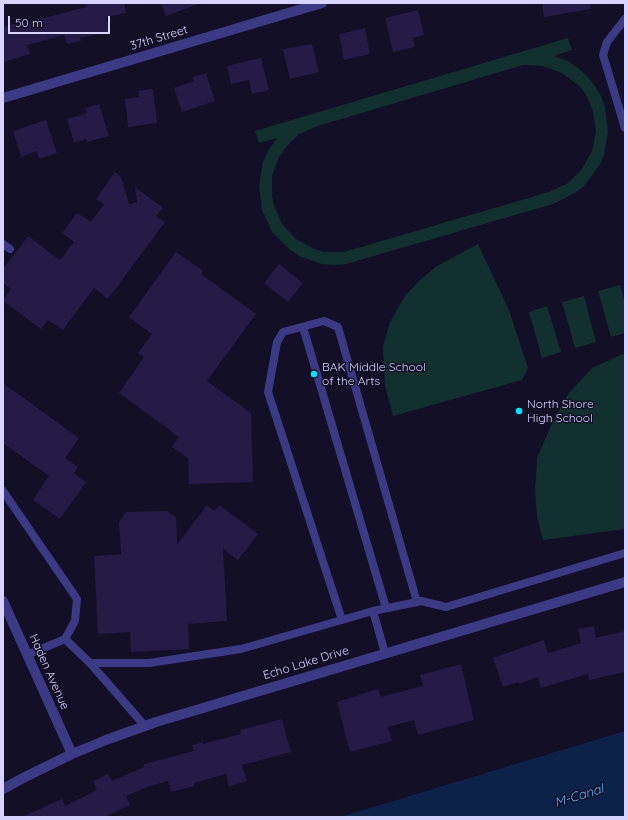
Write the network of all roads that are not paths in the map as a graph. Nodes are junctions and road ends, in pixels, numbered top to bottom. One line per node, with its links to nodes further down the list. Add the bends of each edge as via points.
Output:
1 (322, 3): 3 (street, 37th Street)
2 (625, 19): 4 (lane, via 607,42 603,55)
3 (3, 98)
4 (625, 128)
5 (303, 327): 10 (lane, via 324,322 338,327); 11 (lane); 13 (lane, via 283,332 277,342 268,392)
6 (3, 491): 14 (lane, via 77,599 75,621)
7 (625, 553): 10 (lane, via 446,607)
8 (625, 582): 15 (street, Echo Lake Drive)
9 (3, 601): 16 (street, Haden Avenue)
10 (417, 602): 11 (lane)
11 (386, 608): 12 (lane)
12 (373, 611): 13 (lane); 15 (lane)
13 (342, 620): 17 (lane, via 241,649 149,663)
14 (65, 639): 16 (lane); 17 (lane)
15 (385, 653): 18 (street, Echo Lake Drive)
16 (27, 655): 19 (street, Haden Avenue)
17 (90, 663): 18 (lane)
18 (145, 726): 19 (street, Echo Lake Drive)
19 (72, 754): 20 (street, Echo Lake Drive)
20 (3, 789)

